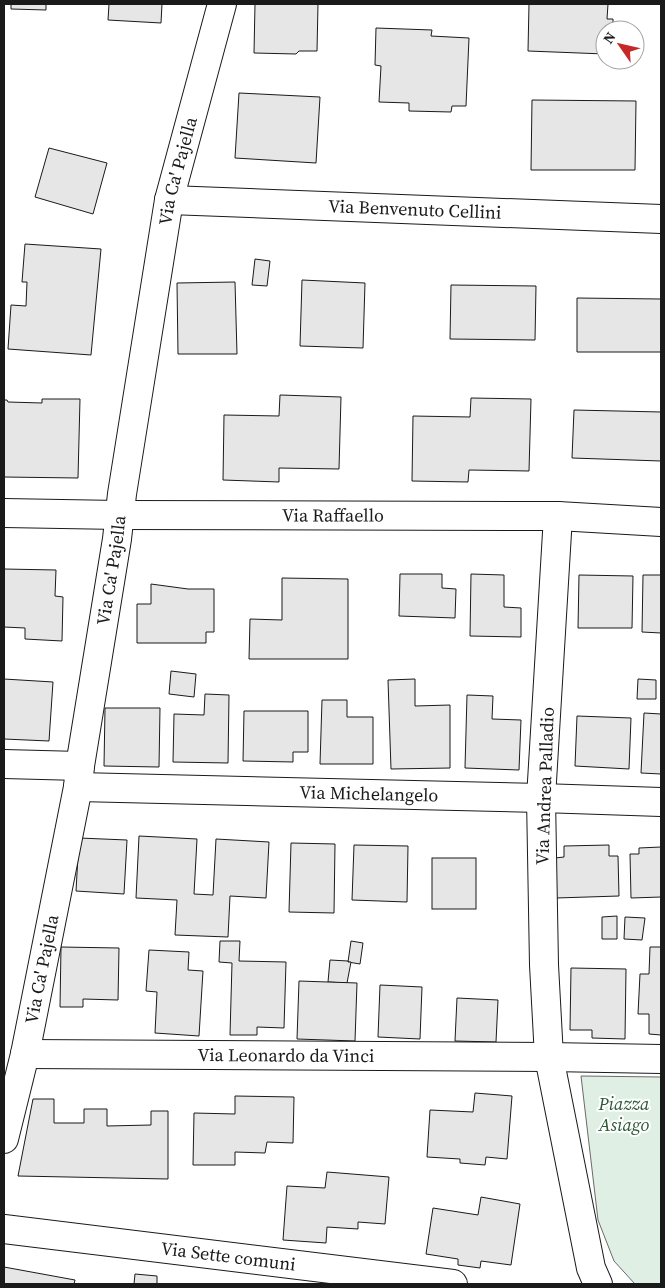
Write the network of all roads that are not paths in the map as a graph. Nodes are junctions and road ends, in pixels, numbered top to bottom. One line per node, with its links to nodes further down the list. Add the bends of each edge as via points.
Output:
1 (222, 4): 2 (street, Via Ca' Pajella)
2 (169, 200): 3 (street, Via Benvenuto Cellini); 5 (street, Via Ca' Pajella)
3 (661, 219)
4 (4, 513): 5 (street, Via Raffaello)
5 (119, 515): 6 (street, Via Raffaello); 9 (street, Via Ca' Pajella)
6 (558, 516): 7 (street, Via Raffaello); 10 (street, Via Andrea Palladio)
7 (661, 522)
8 (4, 764): 9 (street, Via Michelangelo)
9 (79, 777): 10 (street, Via Michelangelo); 12 (street, Via Ca' Pajella)
10 (541, 798): 11 (street, Via Michelangelo); 13 (street, Via Andrea Palladio)
11 (661, 802)
12 (25, 1054): 13 (street, Via Leonardo da Vinci); 15 (street, Via Ca' Pajella)
13 (549, 1057): 14 (street); 18 (street, via 591,1268)
14 (661, 1059)
15 (4, 1139)
16 (4, 1228): 17 (street, Via Sette comuni)
17 (453, 1284)
18 (598, 1284)

